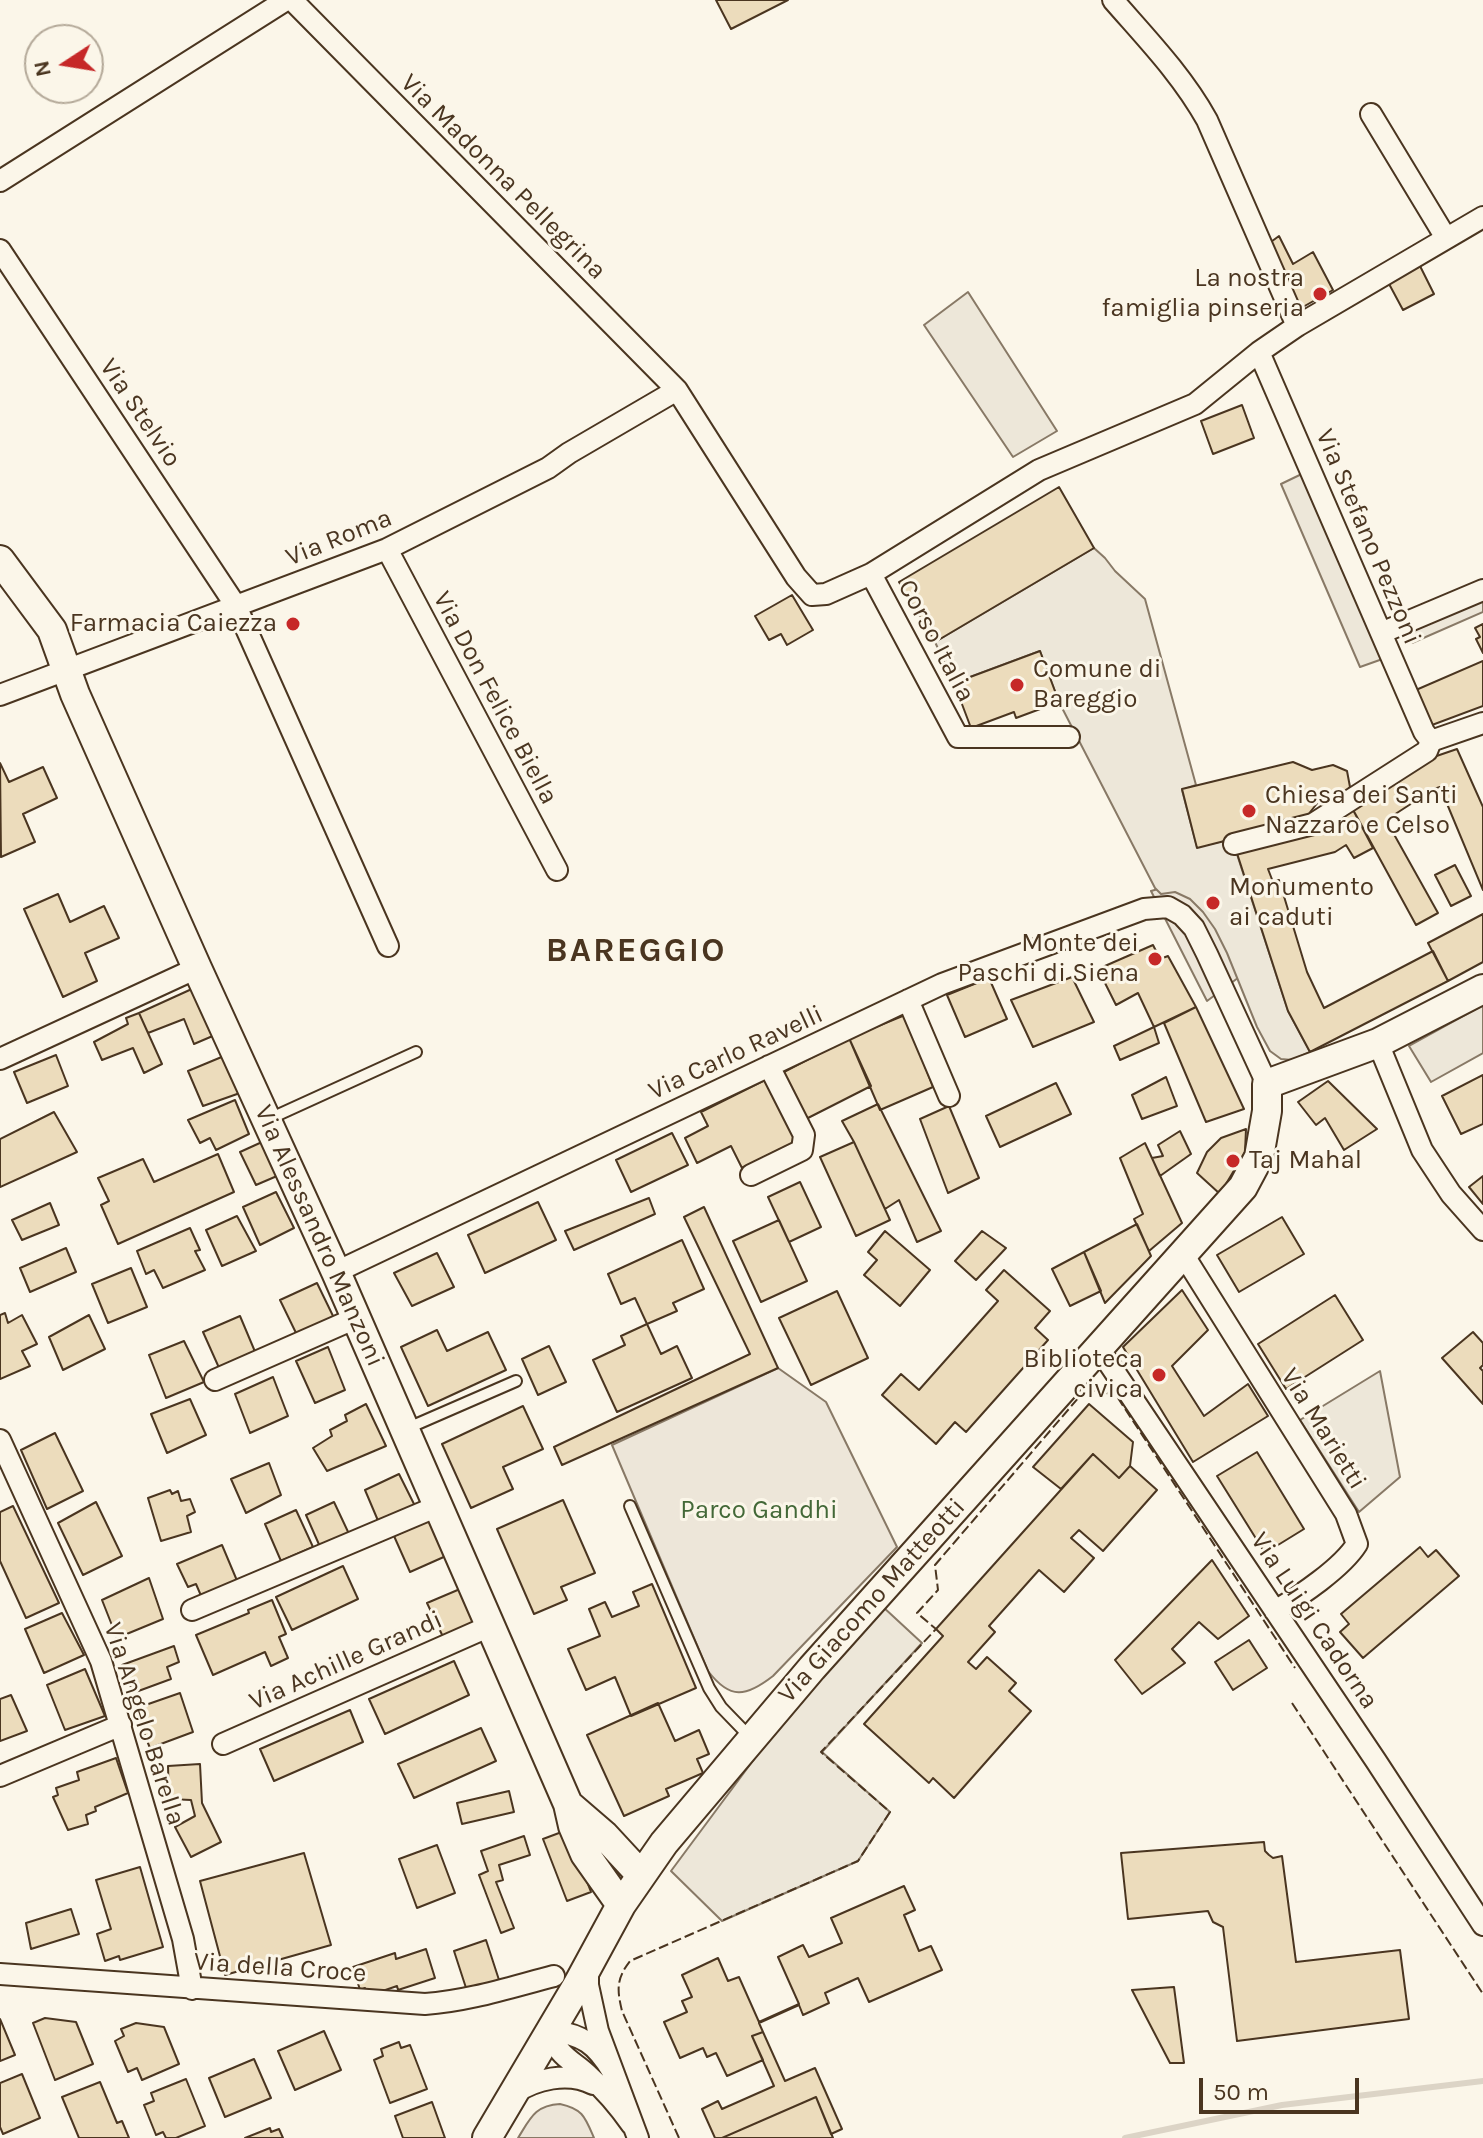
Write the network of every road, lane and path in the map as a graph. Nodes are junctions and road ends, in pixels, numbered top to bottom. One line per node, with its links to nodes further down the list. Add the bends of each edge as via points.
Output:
1 (289, 0): 4 (street); 10 (street, Via Madonna Pellegrina)
2 (1113, 0): 8 (street, via 1195,98)
3 (1371, 114): 6 (street)
4 (0, 181)
5 (1483, 217): 6 (street)
6 (1446, 238): 8 (street)
7 (0, 250): 15 (street, Via Stelvio)
8 (1297, 326): 9 (street)
9 (1259, 352): 13 (street, via 1195,404 1039,470); 16 (street, Via Stefano Pezzoni)
10 (677, 390): 11 (street, Via Roma, via 548,468); 13 (street, Corso Italia, via 812,595)
11 (387, 549): 15 (street, Via Roma); 23 (street, Via Don Felice Biella)
12 (0, 560): 17 (street, Via Alessandro Manzoni, via 52,630)
13 (871, 574): 20 (street, Corso Italia, via 958,737)
14 (1483, 590): 16 (street)
15 (236, 606): 17 (street, Via Roma); 26 (street, Via Stelvio)
16 (1381, 633): 21 (street, Via Stefano Pezzoni)
17 (66, 670): 18 (street, Via Roma); 27 (street, Via Alessandro Manzoni)
18 (0, 695)
19 (1483, 723): 21 (street)
20 (1069, 737)
21 (1431, 741): 22 (street, via 1427,751 1313,824)
22 (1234, 844)
23 (557, 870)
24 (1190, 899): 25 (street, Via Carlo Ravelli)
25 (1164, 901): 29 (street, Via Carlo Ravelli); 34 (street, via 1194,928 1254,1038)
26 (388, 946)
27 (197, 968): 32 (street); 36 (street, Via Alessandro Manzoni)
28 (1483, 989): 30 (street)
29 (908, 1000): 33 (street, Via Carlo Ravelli); 35 (street)
30 (1378, 1043): 34 (street, via 1313,1059); 38 (street, via 1422,1150)
31 (416, 1052): 36 (lane)
32 (0, 1059)
33 (769, 1066): 37 (street, via 804,1143 802,1150); 40 (street, Via Carlo Ravelli)
34 (1267, 1084): 39 (street, Via Giacomo Matteotti, via 1259,1157 1243,1187)
35 (949, 1096)
36 (267, 1120): 40 (street, Via Alessandro Manzoni)
37 (751, 1175)
38 (1483, 1230)
39 (1183, 1254): 42 (street, Via Giacomo Matteotti); 50 (street, Via Marietti, via 1346,1514 1357,1544 1350,1555)
40 (336, 1272): 41 (street, Via Alessandro Manzoni)
41 (356, 1318): 43 (street); 45 (street, Via Alessandro Manzoni)
42 (1095, 1352): 50 (street, Via Luigi Cadorna, via 1108,1362); 53 (street, Via Giacomo Matteotti)
43 (215, 1380)
44 (516, 1381): 45 (lane)
45 (405, 1429): 47 (street, Via Alessandro Manzoni)
46 (0, 1440): 52 (street, Via Angelo Barella, via 101,1661)
47 (438, 1506): 49 (street); 51 (street, Via Alessandro Manzoni)
48 (630, 1506): 53 (lane, via 709,1688)
49 (192, 1610)
50 (1275, 1611): 59 (street, Via Luigi Cadorna)
51 (490, 1626): 54 (street, Via Achille Grandi); 56 (street, Via Alessandro Manzoni)
52 (121, 1725): 55 (street); 63 (street, Via Angelo Barella, via 183,1939)
53 (751, 1738): 57 (street, Via Giacomo Matteotti)
54 (223, 1744)
55 (0, 1776)
56 (568, 1804): 57 (street, Via Alessandro Manzoni); 58 (street, Via Alessandro Manzoni, via 585,1854)
57 (641, 1875): 58 (street, Via Giacomo Matteotti)
58 (621, 1905): 60 (street, Via Giacomo Matteotti)
59 (1481, 1917)
60 (588, 1965): 64 (street, Via Giacomo Matteotti); 65 (street, via 592,2006)
61 (0, 1974): 63 (street, Via della Croce)
62 (554, 1976): 63 (street, Via della Croce, via 473,1998 425,2004)
63 (192, 1989)
64 (551, 2030): 65 (street, via 593,2045); 66 (street, via 558,2049); 67 (street, Via Giacomo Matteotti)
65 (612, 2071): 68 (street)
66 (602, 2089): 67 (street, via 568,2078 534,2083); 68 (street)
67 (513, 2094): 69 (street, Via Giacomo Matteotti)
68 (635, 2131)
69 (487, 2138)

